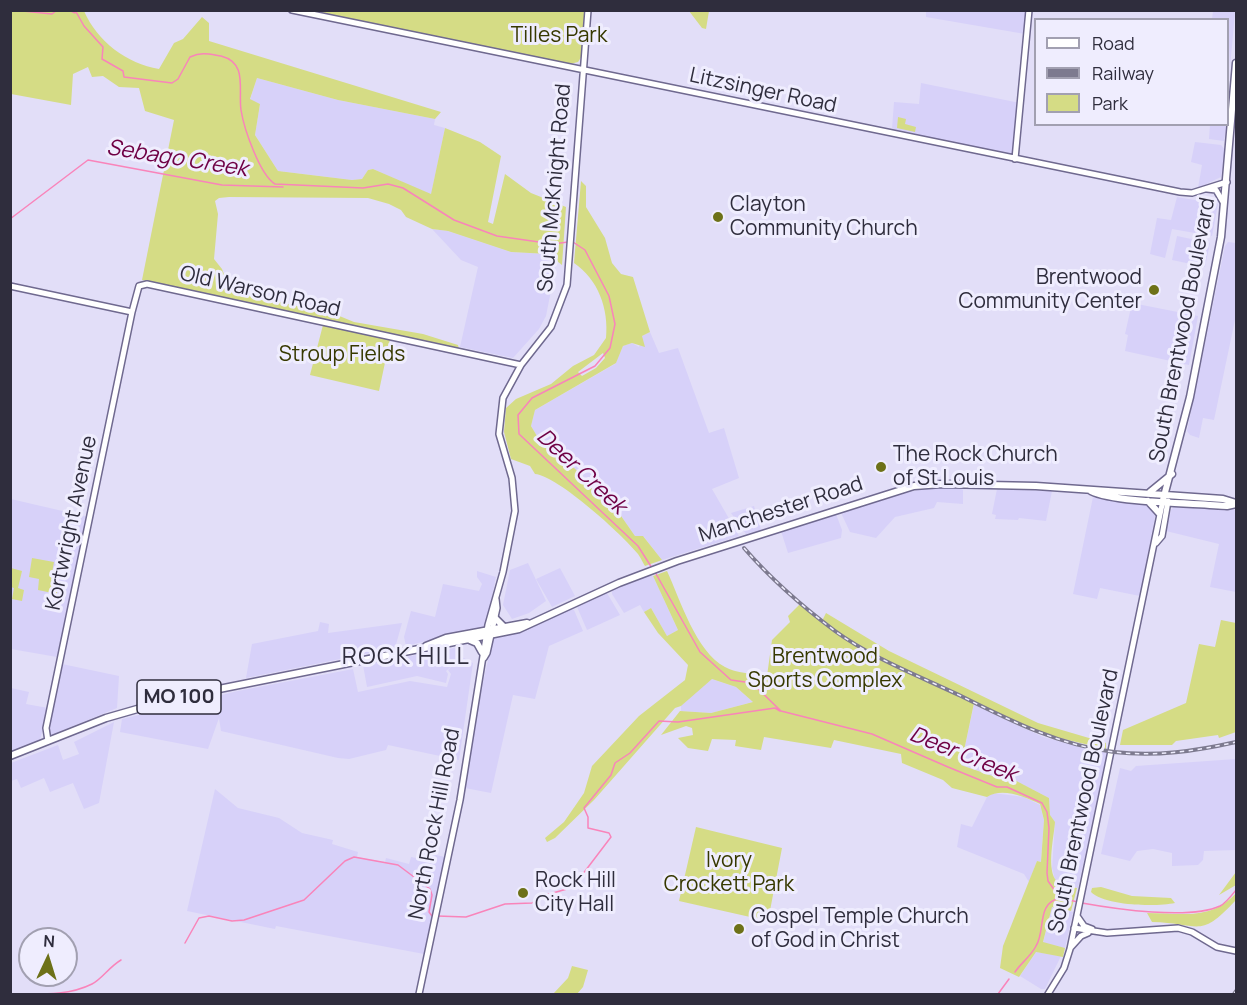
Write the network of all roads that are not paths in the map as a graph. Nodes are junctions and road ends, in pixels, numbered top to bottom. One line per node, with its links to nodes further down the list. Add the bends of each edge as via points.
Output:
1 (292, 10): 5 (street, Litzsinger Road)
2 (588, 10): 5 (street, South McKnight Road)
3 (1029, 10): 6 (street)
4 (1236, 63): 7 (main road, South Brentwood Boulevard)
5 (583, 71): 6 (street, Litzsinger Road); 12 (street, South McKnight Road, via 567,285 551,327)
6 (1015, 159): 8 (street, Litzsinger Road, via 1180,192)
7 (1227, 182): 8 (street, Litzsinger Road); 9 (main road, South Brentwood Boulevard)
8 (1205, 189): 9 (street, via 1216,190)
9 (1225, 206): 13 (main road, South Brentwood Boulevard, via 1199,354)
10 (10, 286): 11 (street)
11 (132, 312): 12 (street, Old Warson Road, via 138,288 147,284); 27 (street, Kortwright Avenue, via 46,728)
12 (521, 365): 19 (street, South McKnight Road, via 503,398 500,416 499,434 512,478 515,510)
13 (1172, 473): 14 (main road); 15 (main road, South Brentwood Boulevard)
14 (1147, 496): 15 (main road, Manchester Road / MO 100); 17 (main road); 21 (main road, Manchester Road / MO 100, via 1040,486 921,485 668,564)
15 (1166, 499): 16 (main road, Manchester Road / MO 100, via 1227,506); 17 (street, South Brentwood Boulevard); 18 (street, South Brentwood Boulevard, via 1162,536)
16 (1236, 503)
17 (1159, 513): 18 (street, South Brentwood Boulevard)
18 (1156, 543): 29 (street, South Brentwood Boulevard)
19 (496, 599): 20 (street, South McKnight Road); 23 (street, South McKnight Road)
20 (495, 618): 22 (main road); 23 (street, South McKnight Road)
21 (528, 623): 22 (main road, Manchester Road / MO 100); 23 (main road, Manchester Road / MO 100, via 519,629)
22 (503, 626): 23 (main road, Manchester Road / MO 100)
23 (489, 632): 24 (main road, Manchester Road / MO 100); 25 (main road, Manchester Road / MO 100); 26 (street, North Rock Hill Road)
24 (470, 640): 25 (main road, Manchester Road / MO 100); 26 (main road, via 477,643)
25 (426, 646): 27 (main road, Manchester Road / MO 100, via 179,697 119,713)
26 (483, 655): 35 (street, North Rock Hill Road, via 460,800)
27 (48, 741): 28 (main road, Manchester Road / MO 100)
28 (10, 756)
29 (1077, 911): 30 (street, South Brentwood Boulevard); 32 (street, via 1084,926)
30 (1074, 928): 31 (street); 33 (street, South Brentwood Boulevard)
31 (1093, 932): 32 (street); 33 (street, via 1081,936)
32 (1107, 933): 34 (street, via 1178,928 1217,947)
33 (1070, 949): 36 (street, South Brentwood Boulevard)
34 (1236, 951)
35 (418, 994)
36 (1048, 994)

